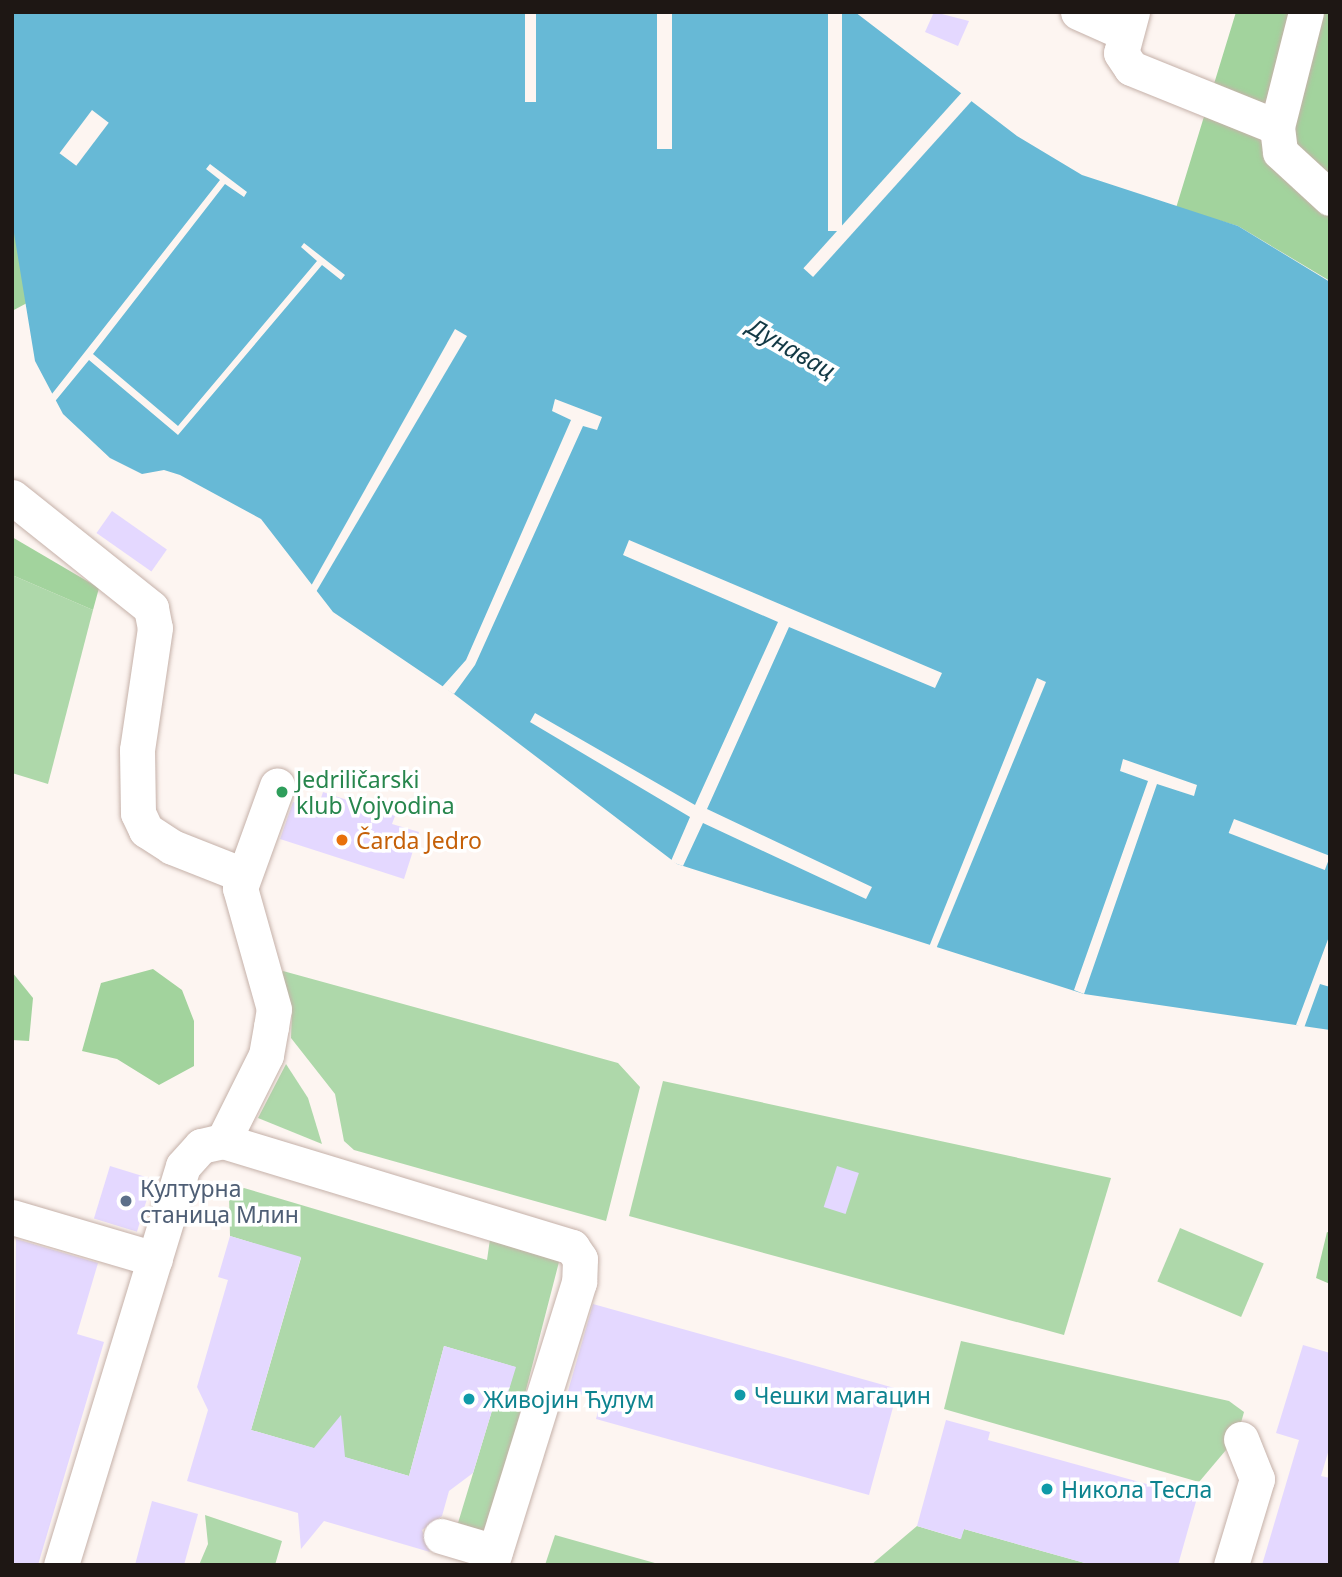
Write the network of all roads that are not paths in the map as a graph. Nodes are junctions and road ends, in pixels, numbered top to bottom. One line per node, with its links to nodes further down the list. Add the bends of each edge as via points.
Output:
1 (1078, 12): 3 (street)
2 (1306, 12): 4 (street)
3 (1129, 23): 4 (street, via 1121,53 1131,68)
4 (1278, 127): 5 (street, via 1280,152)
5 (1330, 198)
6 (12, 497): 8 (street, via 151,608 155,628 137,750 138,813 146,830 172,846)
7 (277, 786): 8 (street)
8 (243, 875): 9 (street, via 242,906 274,1009 266,1055)
9 (223, 1141): 11 (street, via 201,1146 183,1166); 14 (street, via 572,1247 580,1259 579,1282)
10 (12, 1217): 11 (street)
11 (155, 1259): 15 (street)
12 (1241, 1439): 16 (street, via 1257,1479)
13 (441, 1536): 14 (street)
14 (493, 1558)
15 (61, 1565)
16 (1231, 1565)

